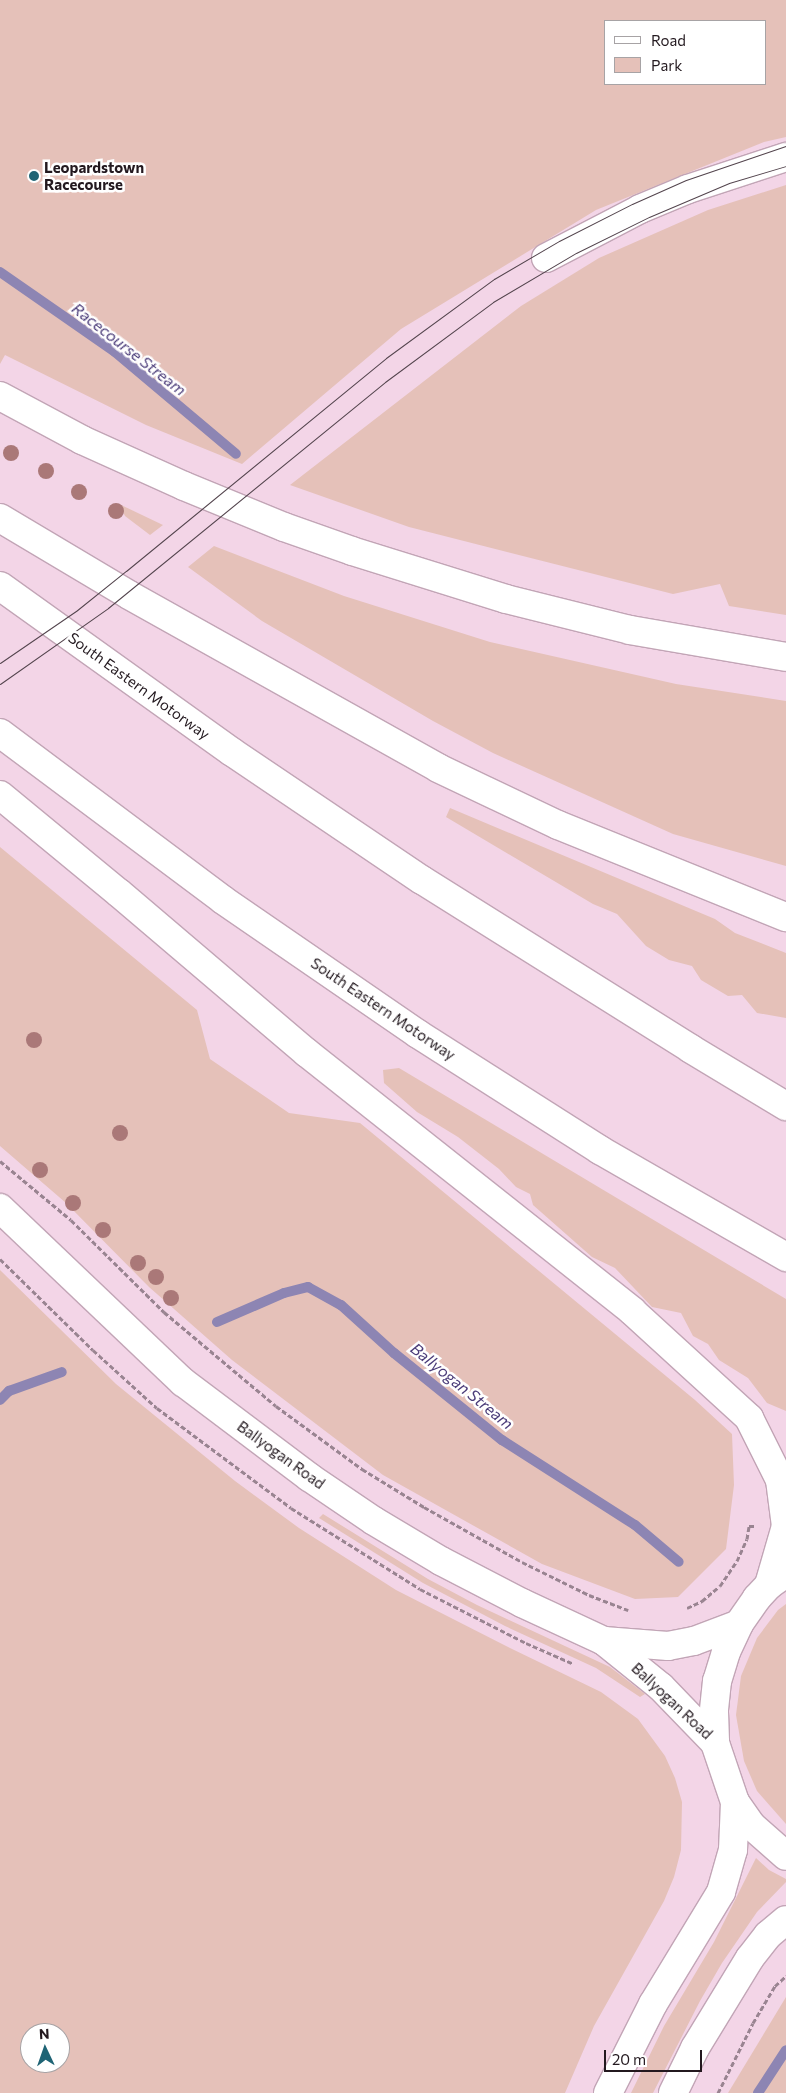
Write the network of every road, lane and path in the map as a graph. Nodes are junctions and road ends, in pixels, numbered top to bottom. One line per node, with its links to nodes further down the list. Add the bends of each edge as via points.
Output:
1 (786, 157): 2 (main road, via 688,189 640,209)
2 (546, 258)
3 (0, 396): 6 (main road, via 82,440 184,486 352,551 506,599 630,630)
4 (0, 518): 9 (main road, via 137,600 438,768 558,825)
5 (0, 586): 10 (main road, South Eastern Motorway, via 232,752 413,874)
6 (786, 657)
7 (0, 733): 13 (main road, South Eastern Motorway, via 223,900 418,1034 600,1150)
8 (0, 796): 15 (main road, via 308,1053 632,1311 749,1418 780,1480)
9 (786, 917)
10 (786, 1106)
11 (0, 1161): 18 (path, via 71,1220 164,1312 276,1406 362,1469 424,1508 522,1562 589,1595)
12 (0, 1208): 20 (main road, Ballyogan Road, via 183,1382 309,1477 441,1561)
13 (786, 1257)
14 (749, 1526): 17 (path, via 737,1561 720,1586 702,1601)
15 (786, 1526): 16 (main road)
16 (778, 1579): 19 (main road, via 757,1598)
17 (683, 1610)
18 (635, 1612)
19 (739, 1624): 20 (main road, Ballyogan Road, via 694,1642 668,1646); 21 (main road, via 717,1681)
20 (604, 1641): 21 (main road, Ballyogan Road, via 661,1687)
21 (715, 1743): 22 (main road)
22 (735, 1802): 23 (main road, via 752,1826); 26 (main road, via 733,1850 721,1892 653,2004)
23 (786, 1856)
24 (786, 1920): 27 (main road, via 768,1935 745,1966)
25 (786, 1976): 28 (path, via 775,1986 753,2023)
26 (608, 2093)
27 (673, 2093)
28 (718, 2093)

